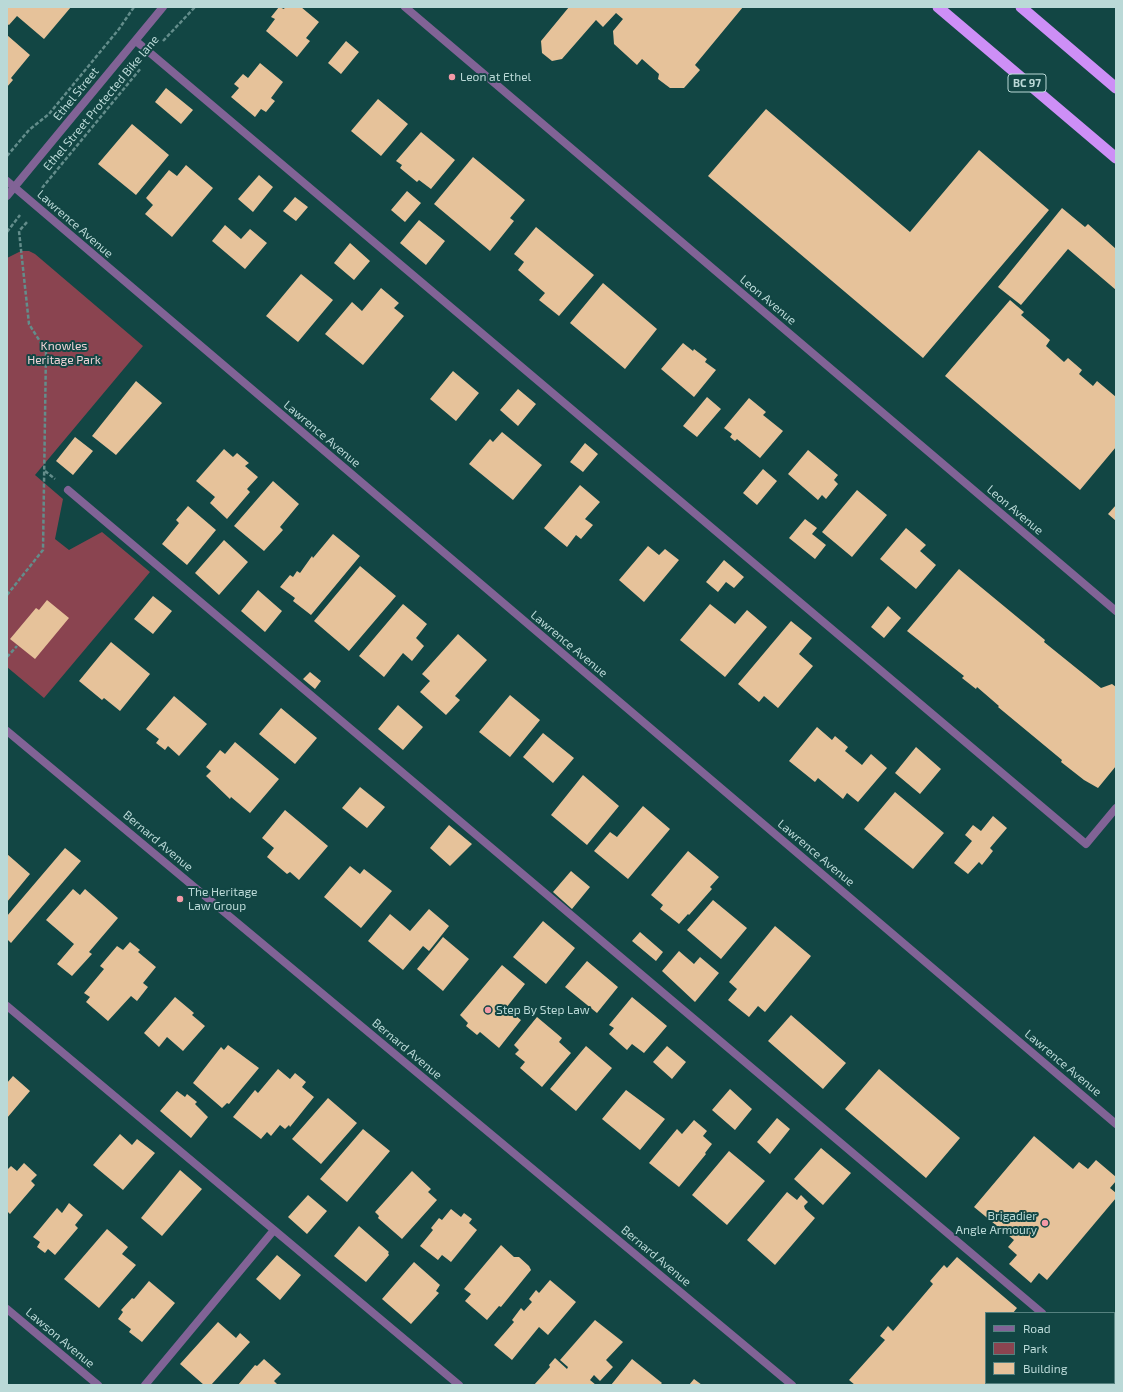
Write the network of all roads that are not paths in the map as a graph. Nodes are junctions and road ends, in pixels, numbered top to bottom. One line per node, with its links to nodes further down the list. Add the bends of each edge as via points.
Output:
1 (163, 7): 5 (street, Ethel Street)
2 (405, 7): 12 (street, Leon Avenue)
3 (938, 7): 7 (highway, BC 97)
4 (1021, 7): 6 (highway)
5 (136, 40): 9 (street, Ethel Street); 14 (street, via 1086,844)
6 (1116, 88)
7 (1116, 158)
8 (7, 181): 9 (street, Lawrence Avenue)
9 (14, 187): 10 (street, Ethel Street); 16 (street, Lawrence Avenue)
10 (7, 196)
11 (68, 490): 19 (street)
12 (1116, 611)
13 (7, 731): 23 (street, Bernard Avenue)
14 (1116, 808)
15 (7, 1006): 17 (street)
16 (1116, 1124)
17 (274, 1230): 21 (street); 22 (street)
18 (7, 1309): 20 (street, Lawson Avenue)
19 (1041, 1312)
20 (98, 1385)
21 (145, 1385)
22 (459, 1385)
23 (792, 1385)

